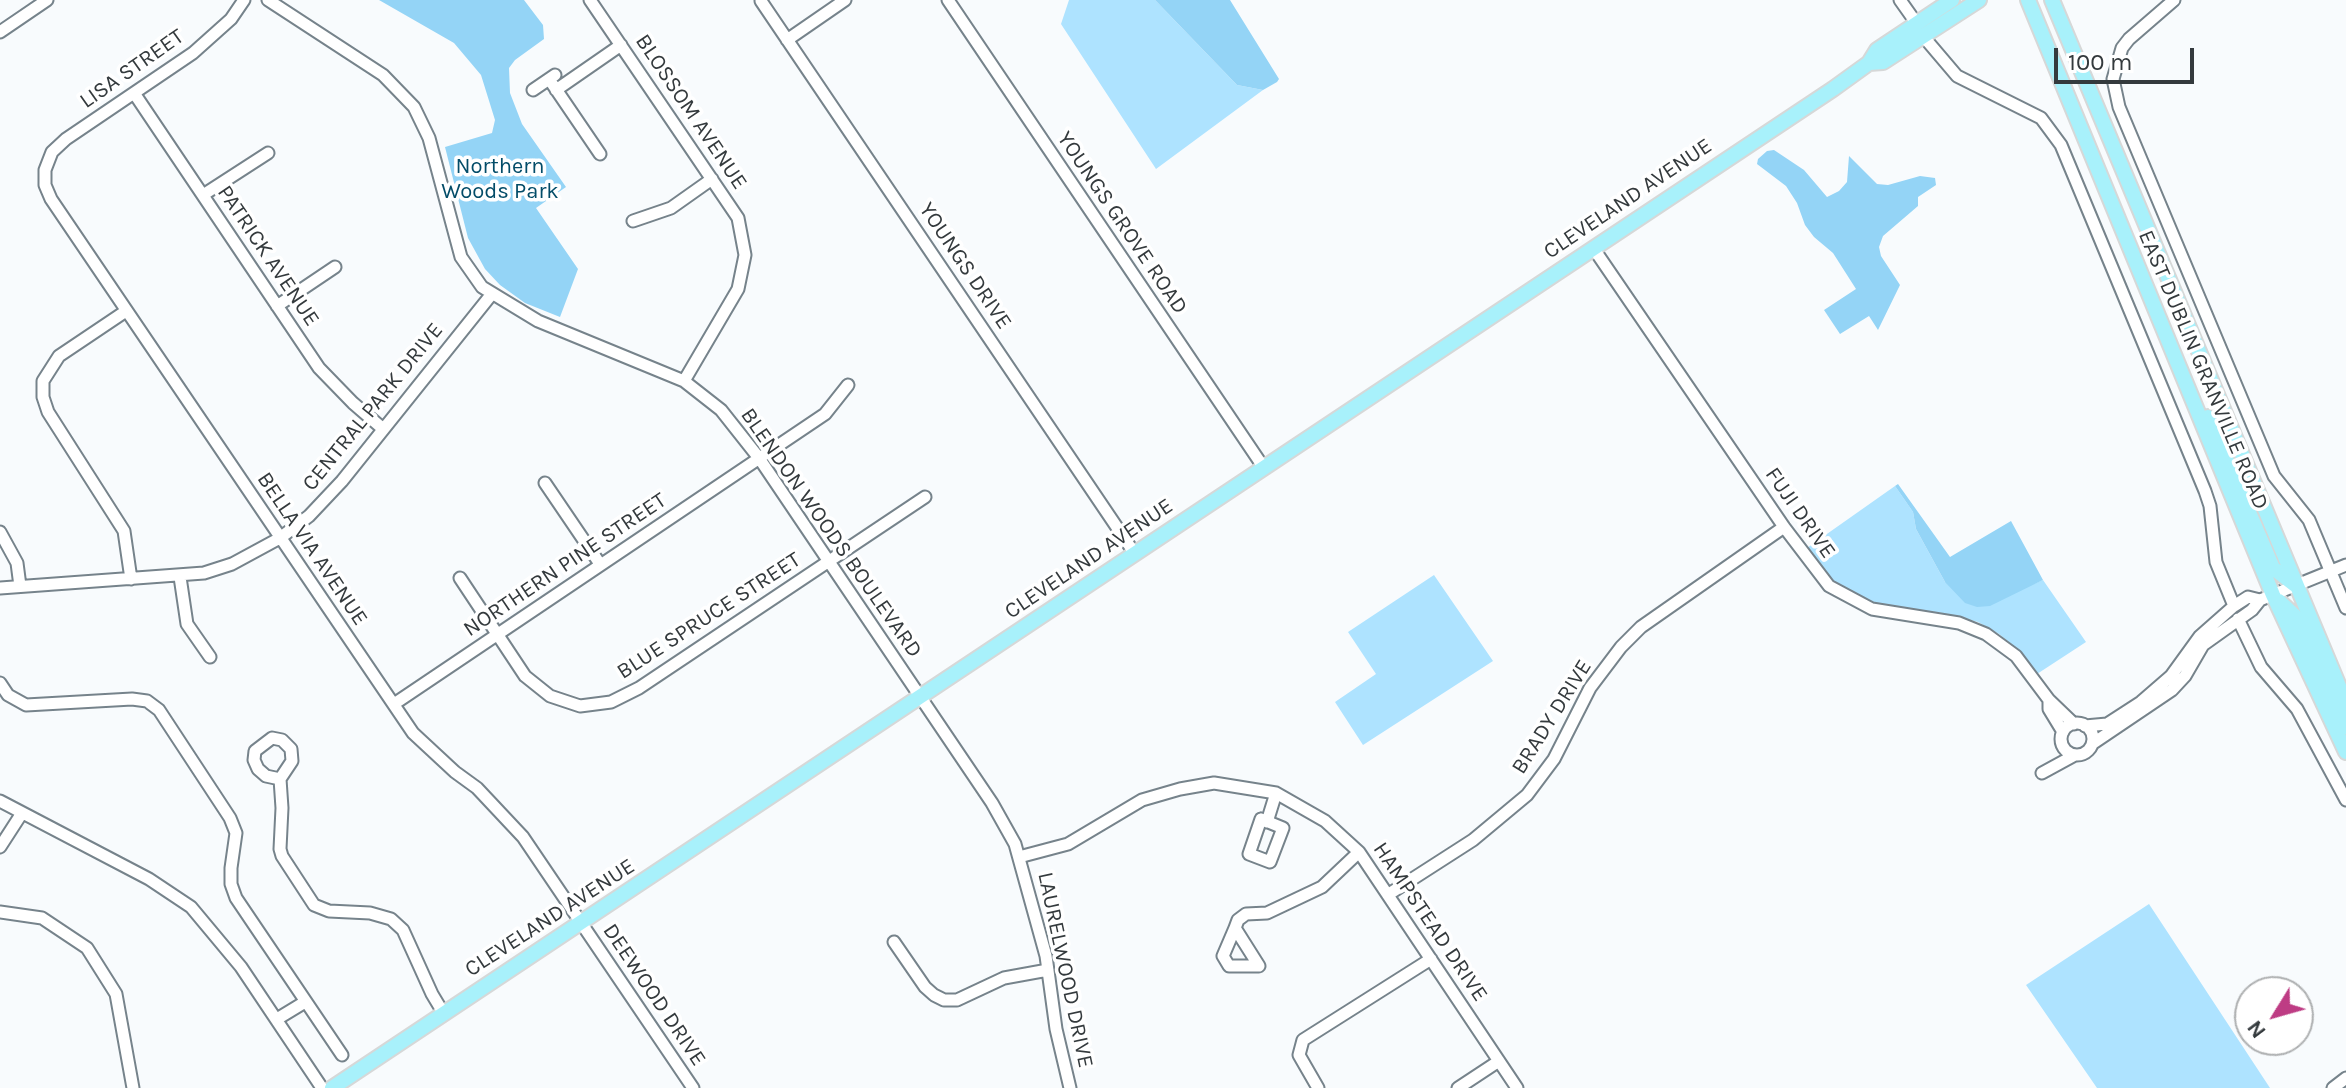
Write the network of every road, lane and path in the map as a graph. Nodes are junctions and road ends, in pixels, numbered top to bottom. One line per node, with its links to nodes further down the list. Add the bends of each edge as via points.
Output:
1 (47, 0): 15 (street)
2 (244, 0): 20 (street, LISA STREET, via 193,53)
3 (268, 0): 29 (street, BLENDON WOODS BOULEVARD, via 383,75 414,107 429,138 461,257)
4 (845, 0): 16 (street)
5 (948, 0): 37 (street, YOUNGS GROVE ROAD)
6 (1900, 0): 14 (street, EAST DUBLIN GRANVILLE ROAD)
7 (1952, 0): 14 (main road, CLEVELAND AVENUE)
8 (1979, 0): 14 (main road, CLEVELAND AVENUE)
9 (2028, 0): 32 (main road, EAST DUBLIN GRANVILLE ROAD)
10 (2052, 0): 52 (main road, EAST DUBLIN GRANVILLE ROAD)
11 (2174, 0): 47 (street, EAST DUBLIN GRANVILLE ROAD, via 2122,48 2114,67 2115,91 2274,476 2309,520)
12 (761, 1): 16 (street, YOUNGS DRIVE)
13 (595, 2): 17 (street, BLOSSOM AVENUE)
14 (1920, 30): 27 (main road, CLEVELAND AVENUE, via 1877,50 1869,63); 55 (street, EAST DUBLIN GRANVILLE ROAD, via 1957,76 2041,118 2061,145 2205,491 2216,562)
15 (0, 32)
16 (787, 40): 43 (street, YOUNGS DRIVE)
17 (621, 45): 18 (street); 24 (street, BLOSSOM AVENUE)
18 (553, 81): 19 (street); 22 (street)
19 (533, 90)
20 (134, 93): 23 (street, LISA STREET, via 66,139 52,152); 25 (street, PATRICK AVENUE)
21 (268, 153): 25 (street)
22 (600, 154)
23 (45, 170): 31 (street, BELLA VIA AVENUE, via 51,199)
24 (712, 179): 26 (street, via 671,208); 33 (street, BLOSSOM AVENUE, via 738,218 745,255 738,289)
25 (203, 195): 30 (street, PATRICK AVENUE)
26 (633, 221)
27 (1594, 249): 37 (main road, CLEVELAND AVENUE); 40 (street, FUJI DRIVE)
28 (335, 267): 30 (street)
29 (491, 295): 33 (street, BLENDON WOODS BOULEVARD, via 538,321); 35 (street, CENTRAL PARK DRIVE)
30 (277, 306): 35 (street, PATRICK AVENUE, via 319,368)
31 (126, 311): 42 (street, BELLA VIA AVENUE); 50 (street, via 59,356 43,381 43,397 124,531)
32 (2174, 358): 52 (main road, via 2206,412 2273,568); 54 (main road, EAST DUBLIN GRANVILLE ROAD)
33 (684, 381): 36 (street, BLENDON WOODS BOULEVARD, via 721,410)
34 (848, 385): 36 (street, NORTHERN PINE STREET, via 825,414)
35 (382, 428): 42 (street, CENTRAL PARK DRIVE, via 342,481)
36 (759, 458): 44 (street, BLENDON WOODS BOULEVARD); 45 (street, NORTHERN PINE STREET)
37 (1264, 468): 43 (main road, CLEVELAND AVENUE)
38 (545, 483): 45 (street)
39 (925, 497): 44 (street, BLUE SPRUCE STREET)
40 (1784, 527): 62 (street, FUJI DRIVE, via 1829,586 1872,609 1959,623 1986,634 2016,656); 83 (street, BRADY DRIVE, via 1641,627 1590,688 1554,759 1527,795 1473,840)
41 (0, 532): 51 (street, via 17,563)
42 (280, 538): 48 (street, CENTRAL PARK DRIVE, via 232,564); 64 (street, BELLA VIA AVENUE)
43 (1135, 554): 61 (main road, CLEVELAND AVENUE)
44 (828, 561): 58 (street, BLUE SPRUCE STREET, via 611,702 580,706 550,696 525,676); 61 (street, BLENDON WOODS BOULEVARD)
45 (600, 564): 58 (street, NORTHERN PINE STREET)
46 (2346, 565): 47 (street)
47 (2330, 572): 52 (street); 56 (street, EAST DUBLIN GRANVILLE ROAD)
48 (180, 577): 50 (street, CENTRAL PARK DRIVE); 59 (street, via 187,624)
49 (460, 578): 58 (street, BLUE SPRUCE STREET)
50 (131, 579): 51 (street, CENTRAL PARK DRIVE)
51 (20, 586): 53 (street, CENTRAL PARK DRIVE)
52 (2296, 586): 54 (street); 63 (main road, EAST DUBLIN GRANVILLE ROAD)
53 (0, 588)
54 (2267, 598): 55 (street, via 2248,597); 57 (street); 66 (main road, via 2294,615); 70 (main road, EAST DUBLIN GRANVILLE ROAD)
55 (2234, 606): 65 (street, via 2194,642 2158,690 2107,724)
56 (2346, 608)
57 (2238, 619): 68 (street, via 2203,645 2172,690); 76 (street, via 2261,667 2297,709)
58 (497, 634): 64 (street, NORTHERN PINE STREET)
59 (210, 657)
60 (0, 683): 90 (street, via 26,705 132,699 159,710 230,818 236,833 231,884 236,898)
61 (920, 698): 82 (street, LAURELWOOD DRIVE, via 992,803); 85 (main road, CLEVELAND AVENUE)
62 (2049, 700): 65 (street, FUJI DRIVE); 67 (street, FUJI DRIVE)
63 (2346, 703)
64 (394, 704): 85 (street, BELLA VIA AVENUE, via 413,733 477,788 523,837)
65 (2080, 725): 67 (street); 68 (street, via 2092,734)
66 (2346, 727)
67 (2063, 732): 69 (street)
68 (2092, 744): 71 (street, via 2084,754)
69 (2063, 747): 71 (street); 72 (street)
70 (2346, 752)
71 (2075, 755): 72 (street)
72 (2054, 766): 73 (street)
73 (2042, 773)
74 (280, 779): 91 (street, via 280,849 314,905 391,919 403,930)
75 (1276, 793): 79 (street); 81 (street, HAMPSTEAD DRIVE, via 1325,821); 82 (street, HAMPSTEAD DRIVE, via 1214,783 1180,789 1132,805 1068,844)
76 (2346, 800)
77 (0, 801): 78 (street)
78 (22, 813): 80 (street); 92 (street, via 149,879 191,907)
79 (1267, 822)
80 (0, 847)
81 (1359, 852): 83 (street, HAMPSTEAD DRIVE); 86 (street, via 1322,887 1267,913 1241,916)
82 (1019, 857): 89 (street, LAURELWOOD DRIVE)
83 (1389, 894): 88 (street, HAMPSTEAD DRIVE)
84 (0, 912): 96 (street, via 42,918 87,948 116,994)
85 (582, 923): 91 (main road, CLEVELAND AVENUE); 99 (street, DEEWOOD DRIVE)
86 (1235, 928)
87 (894, 942): 89 (street, via 925,987 944,1000 957,1000 1004,978)
88 (1431, 959): 94 (street, HAMPSTEAD DRIVE); 101 (street, via 1309,1035 1300,1047 1302,1062)
89 (1048, 970): 100 (street, LAURELWOOD DRIVE)
90 (305, 1002): 92 (street); 93 (street)
91 (444, 1014): 98 (main road, CLEVELAND AVENUE)
92 (277, 1019): 97 (street)
93 (342, 1055)
94 (1499, 1061): 102 (street); 103 (street, HAMPSTEAD DRIVE)
95 (2346, 1078): 104 (street)
96 (133, 1088)
97 (322, 1088)
98 (332, 1088)
99 (693, 1088)
100 (1069, 1088)
101 (1318, 1088)
102 (1458, 1088)
103 (1517, 1088)
104 (2333, 1088)

